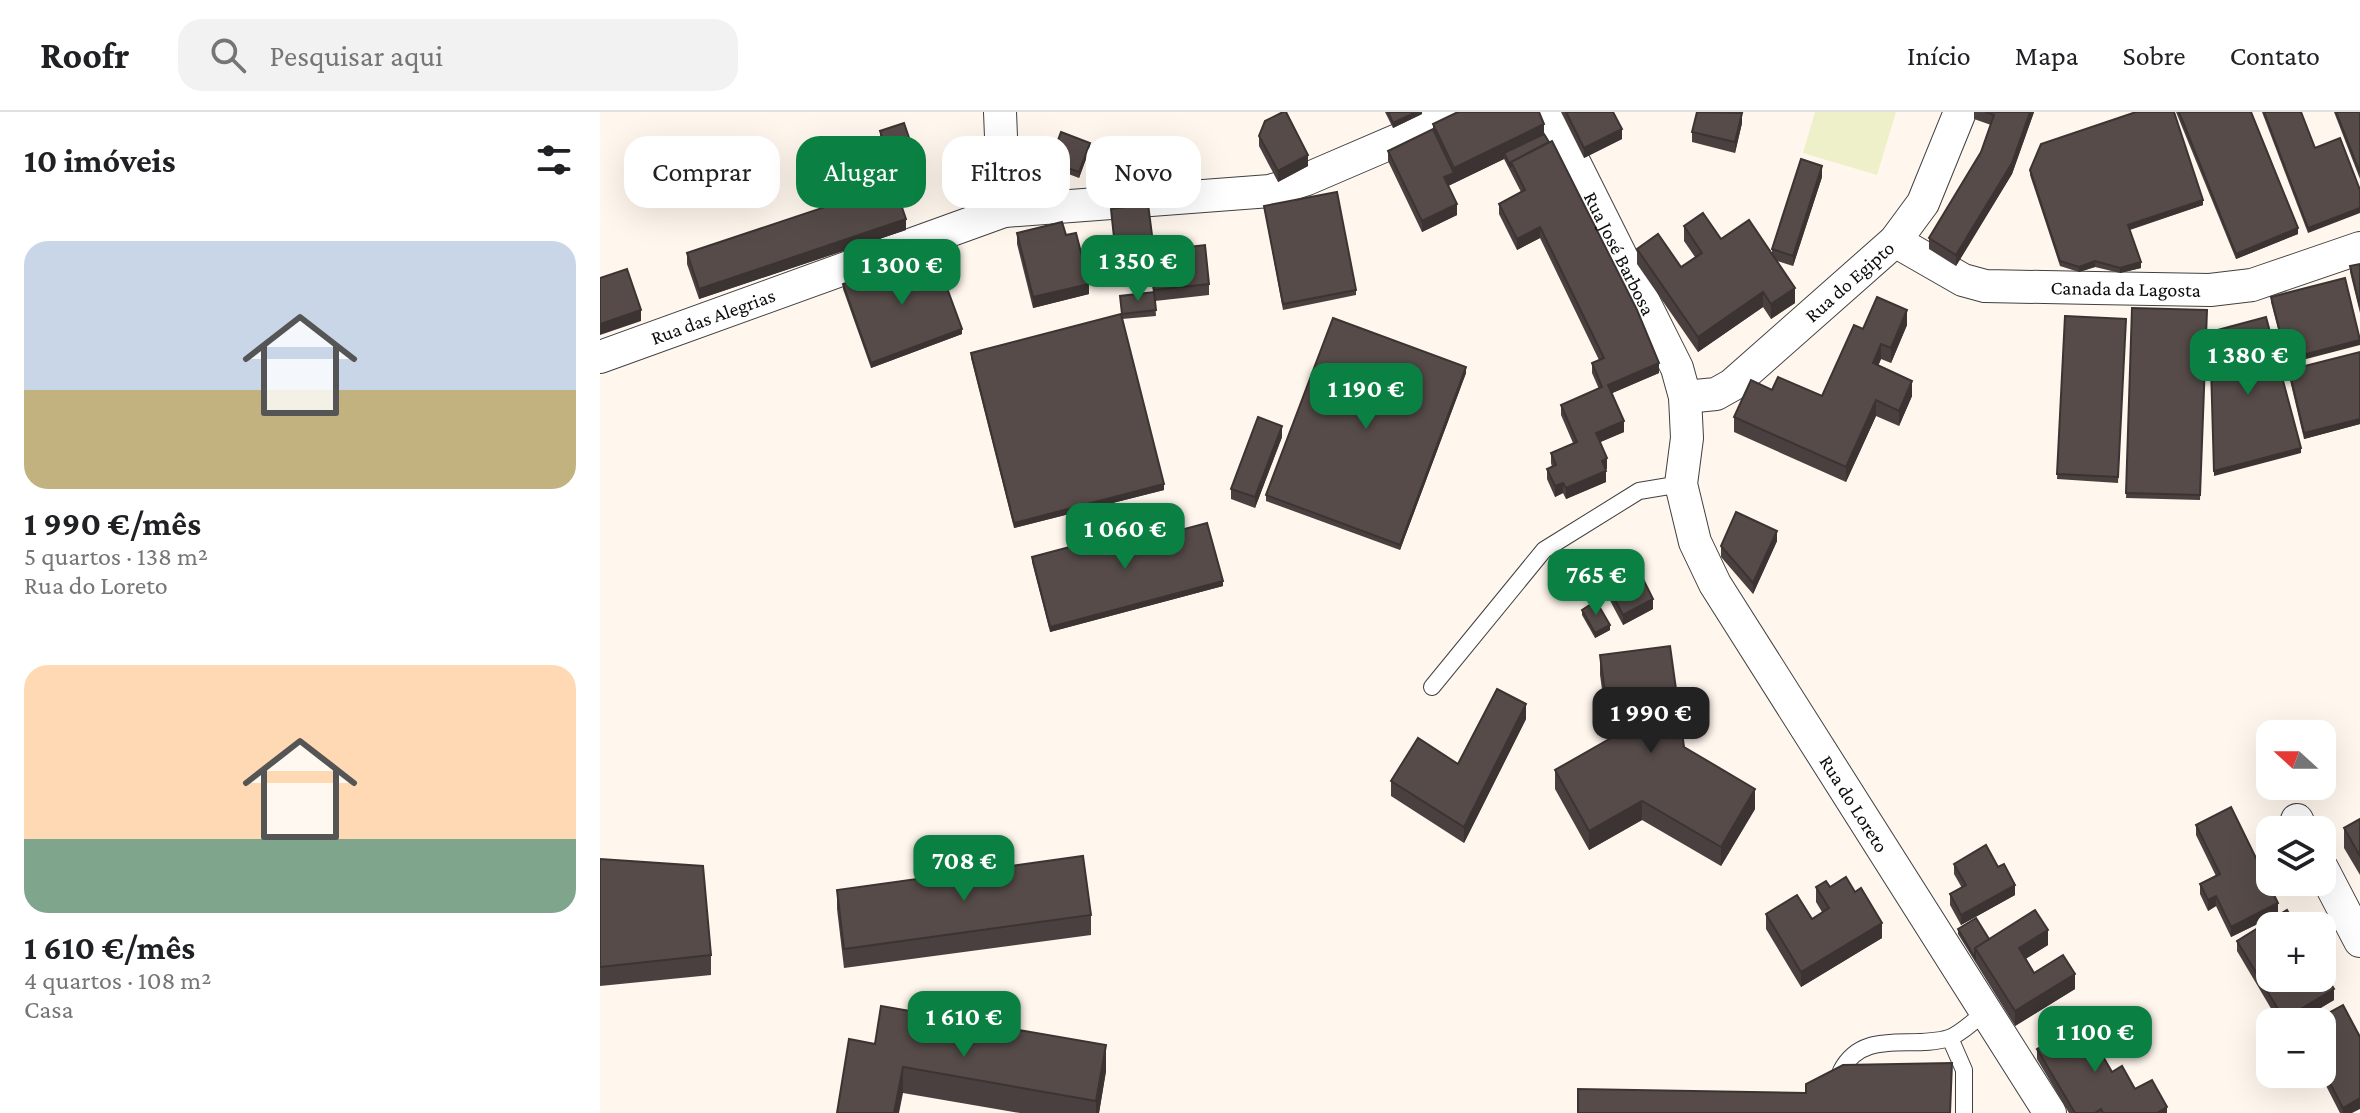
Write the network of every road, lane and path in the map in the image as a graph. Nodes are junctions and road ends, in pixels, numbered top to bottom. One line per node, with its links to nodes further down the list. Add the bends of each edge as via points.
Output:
1 (1000, 112): 5 (street)
2 (1463, 112): 5 (street, Rua das Alegrias, via 1270,191)
3 (1549, 112): 9 (street, Rua José Barbosa, via 1665,341)
4 (1960, 112): 6 (street, Rua do Egipto, via 1923,203)
5 (1004, 211): 8 (street, Rua das Alegrias)
6 (1895, 241): 7 (street, Canada da Lagosta, via 1963,280 1985,286 2210,290 2252,285); 9 (street, Rua do Egipto, via 1732,385 1716,394)
7 (2360, 248)
8 (600, 357)
9 (1685, 397): 10 (street, Rua José Barbosa)
10 (1681, 484): 11 (lane, via 1639,491 1544,550); 14 (street, Rua do Loreto, via 1695,542 1715,584)
11 (1432, 687)
12 (2336, 895): 13 (street)
13 (2360, 941)
14 (1985, 1013): 15 (lane); 18 (street, Rua do Loreto)
15 (1950, 1038): 16 (lane, via 1859,1049); 17 (lane, via 1964,1070)
16 (1841, 1071)
17 (1964, 1113)
18 (2050, 1113)

